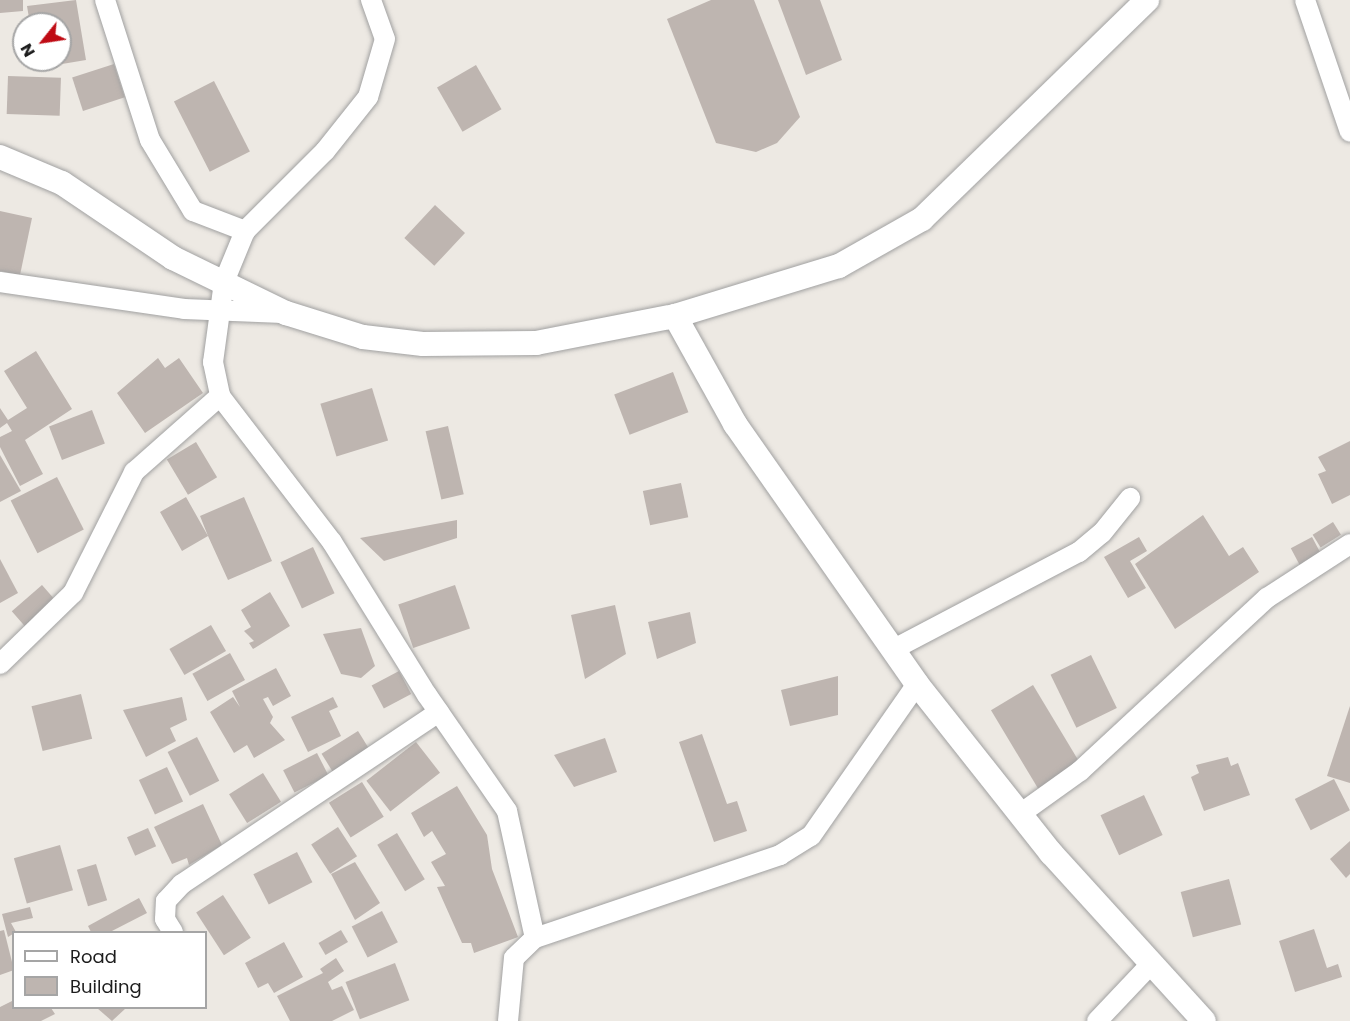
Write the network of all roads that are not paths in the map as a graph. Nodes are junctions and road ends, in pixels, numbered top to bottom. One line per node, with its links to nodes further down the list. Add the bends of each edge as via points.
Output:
1 (105, 0): 7 (street, via 156,150 193,211)
2 (371, 0): 7 (street, via 385,39 368,97 326,151)
3 (1147, 0): 12 (street, via 922,219 839,266)
4 (1305, 0): 5 (street)
5 (1350, 132)
6 (0, 157): 9 (street, via 62,183 173,258)
7 (245, 231): 9 (street)
8 (0, 282): 10 (street)
9 (224, 282): 10 (street); 11 (street)
10 (220, 311): 11 (street); 13 (street, via 213,362)
11 (286, 313): 12 (street, via 363,337 423,344 536,343)
12 (675, 316): 16 (street, via 735,424)
13 (220, 396): 17 (street, via 134,472 73,593); 19 (street, via 332,542)
14 (1130, 498): 16 (street, via 1102,533 1079,552)
15 (1350, 544): 20 (street, via 1267,598 1080,771)
16 (892, 650): 18 (street)
17 (0, 664)
18 (917, 684): 20 (street); 22 (street, via 811,836 780,855)
19 (439, 712): 21 (street, via 182,884 166,901 165,919); 22 (street, via 507,811)
20 (1020, 814): 23 (street)
21 (172, 931)
22 (535, 938): 24 (street, via 514,958)
23 (1149, 965): 25 (street); 26 (street)
24 (508, 1021)
25 (1097, 1021)
26 (1204, 1021)

